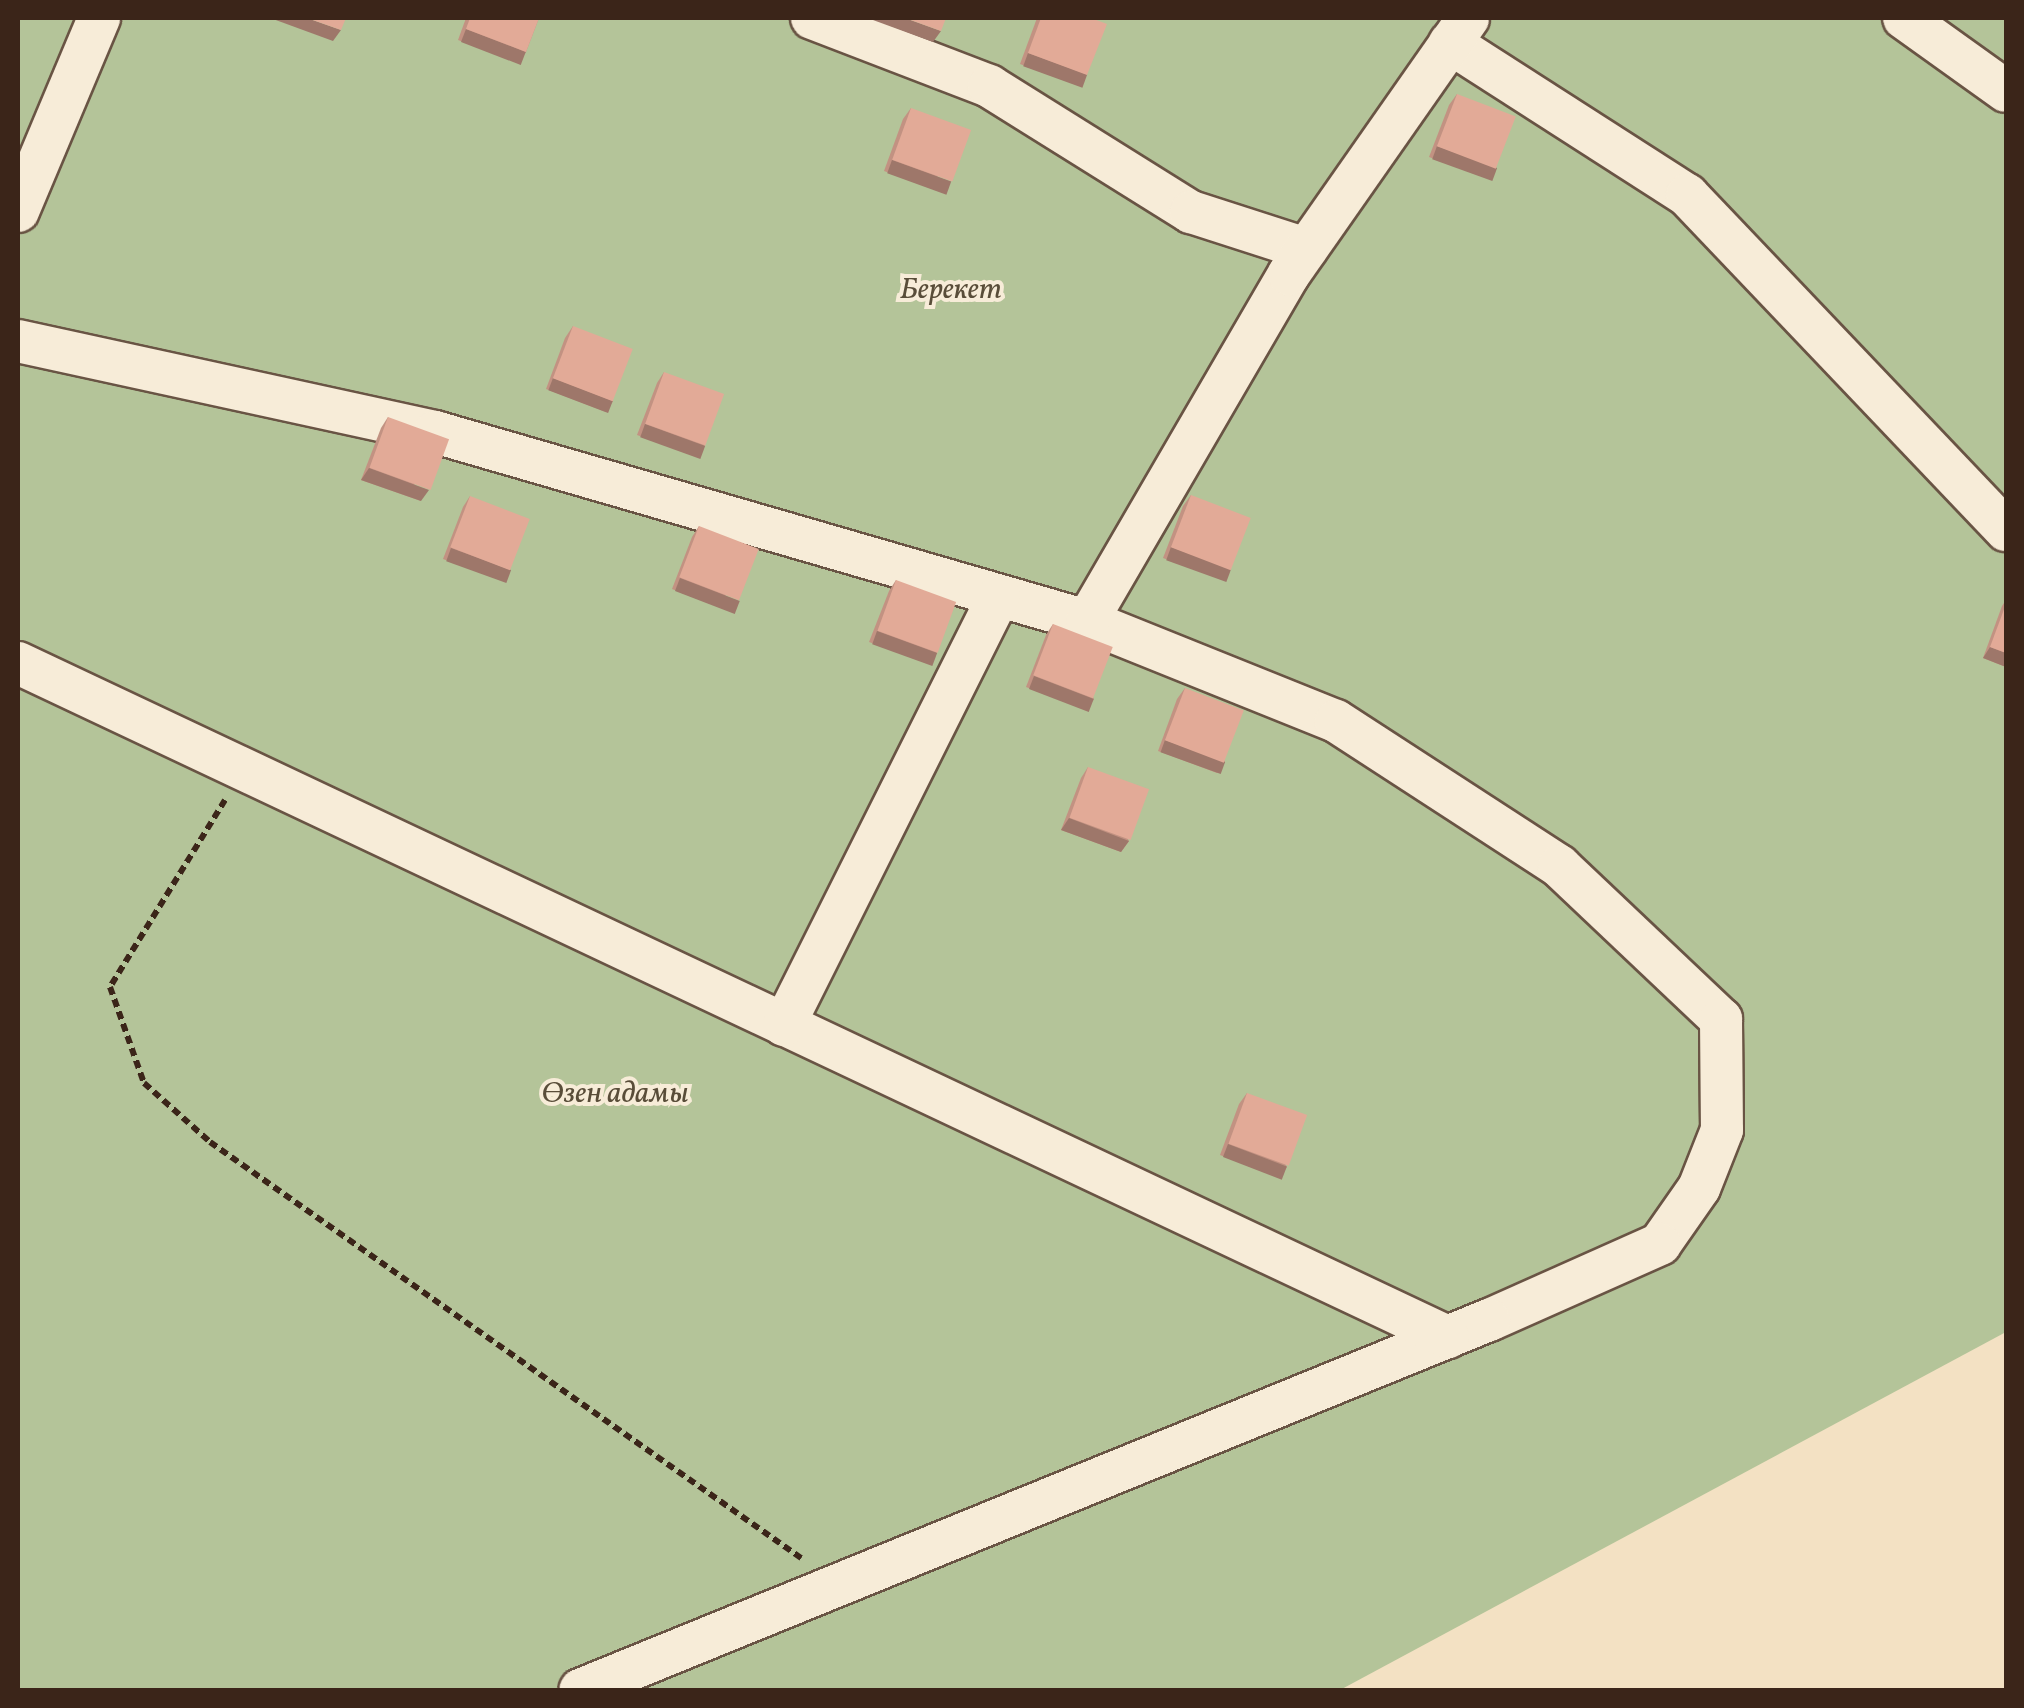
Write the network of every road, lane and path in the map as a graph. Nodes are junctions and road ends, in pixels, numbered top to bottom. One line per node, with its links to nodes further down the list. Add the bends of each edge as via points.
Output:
1 (99, 18): 6 (street)
2 (812, 18): 8 (street, via 989,86 1191,212)
3 (1904, 18): 5 (street)
4 (1459, 30): 8 (street); 10 (street, via 1686,194)
5 (2006, 91)
6 (37, 118): 7 (street)
7 (18, 211)
8 (1306, 248): 12 (street)
9 (18, 342): 11 (street, via 435,432)
10 (2006, 530)
11 (999, 596): 12 (street); 15 (street)
12 (1087, 621): 16 (street, via 1336,722 1558,866 1721,1018 1722,1130 1699,1188 1660,1244)
13 (18, 663): 14 (street)
14 (244, 770): 15 (street); 17 (path, via 110,987 144,1083 210,1142)
15 (784, 1024): 16 (street)
16 (1448, 1337): 17 (street)
17 (839, 1585): 18 (street)
18 (580, 1690)

